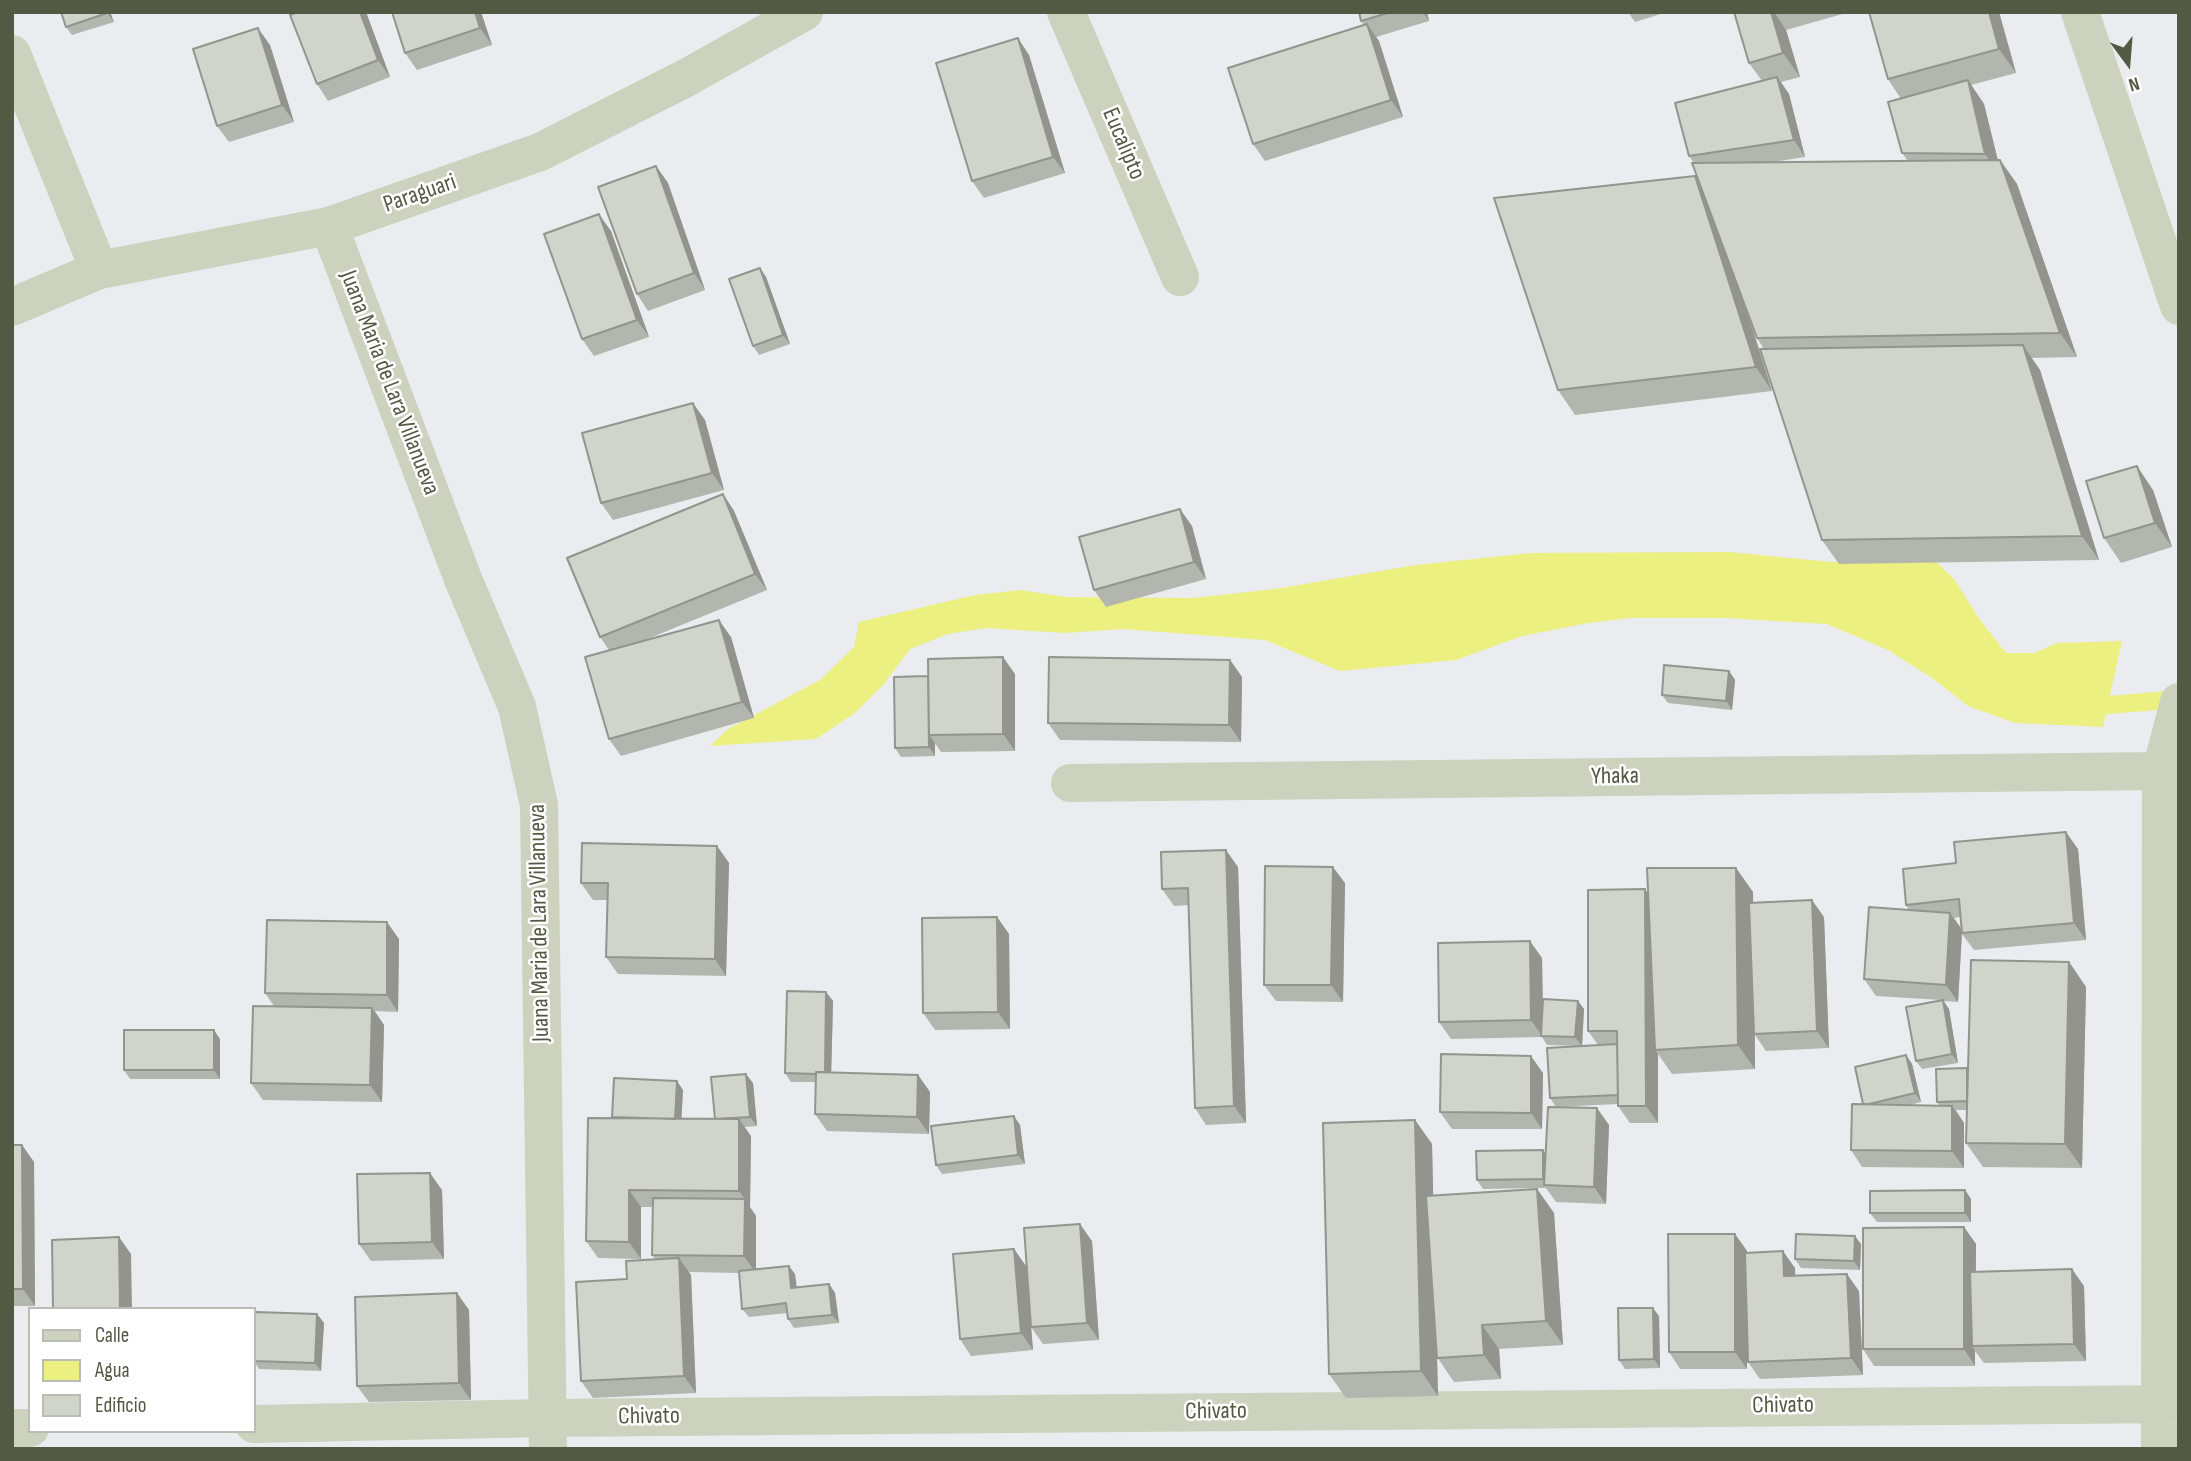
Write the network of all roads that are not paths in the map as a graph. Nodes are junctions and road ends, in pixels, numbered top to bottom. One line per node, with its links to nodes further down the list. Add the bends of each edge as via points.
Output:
1 (804, 12): 5 (street, Paraguari, via 540,152)
2 (1066, 12): 7 (street, Eucalipto)
3 (2080, 12): 8 (street)
4 (12, 54): 6 (street)
5 (329, 226): 6 (street, Paraguari); 15 (street, Juana Maria de Lara Villanueva, via 463,579 517,707 539,805)
6 (99, 270): 9 (street, Paraguari)
7 (1180, 277)
8 (2179, 306)
9 (12, 307)
10 (2176, 712): 11 (street)
11 (2161, 771): 12 (street, Yhaka); 13 (street)
12 (1070, 783)
13 (2170, 1404): 15 (street, Chivato); 16 (street)
14 (256, 1424): 15 (street, Chivato)
15 (547, 1433)
16 (2161, 1449)

